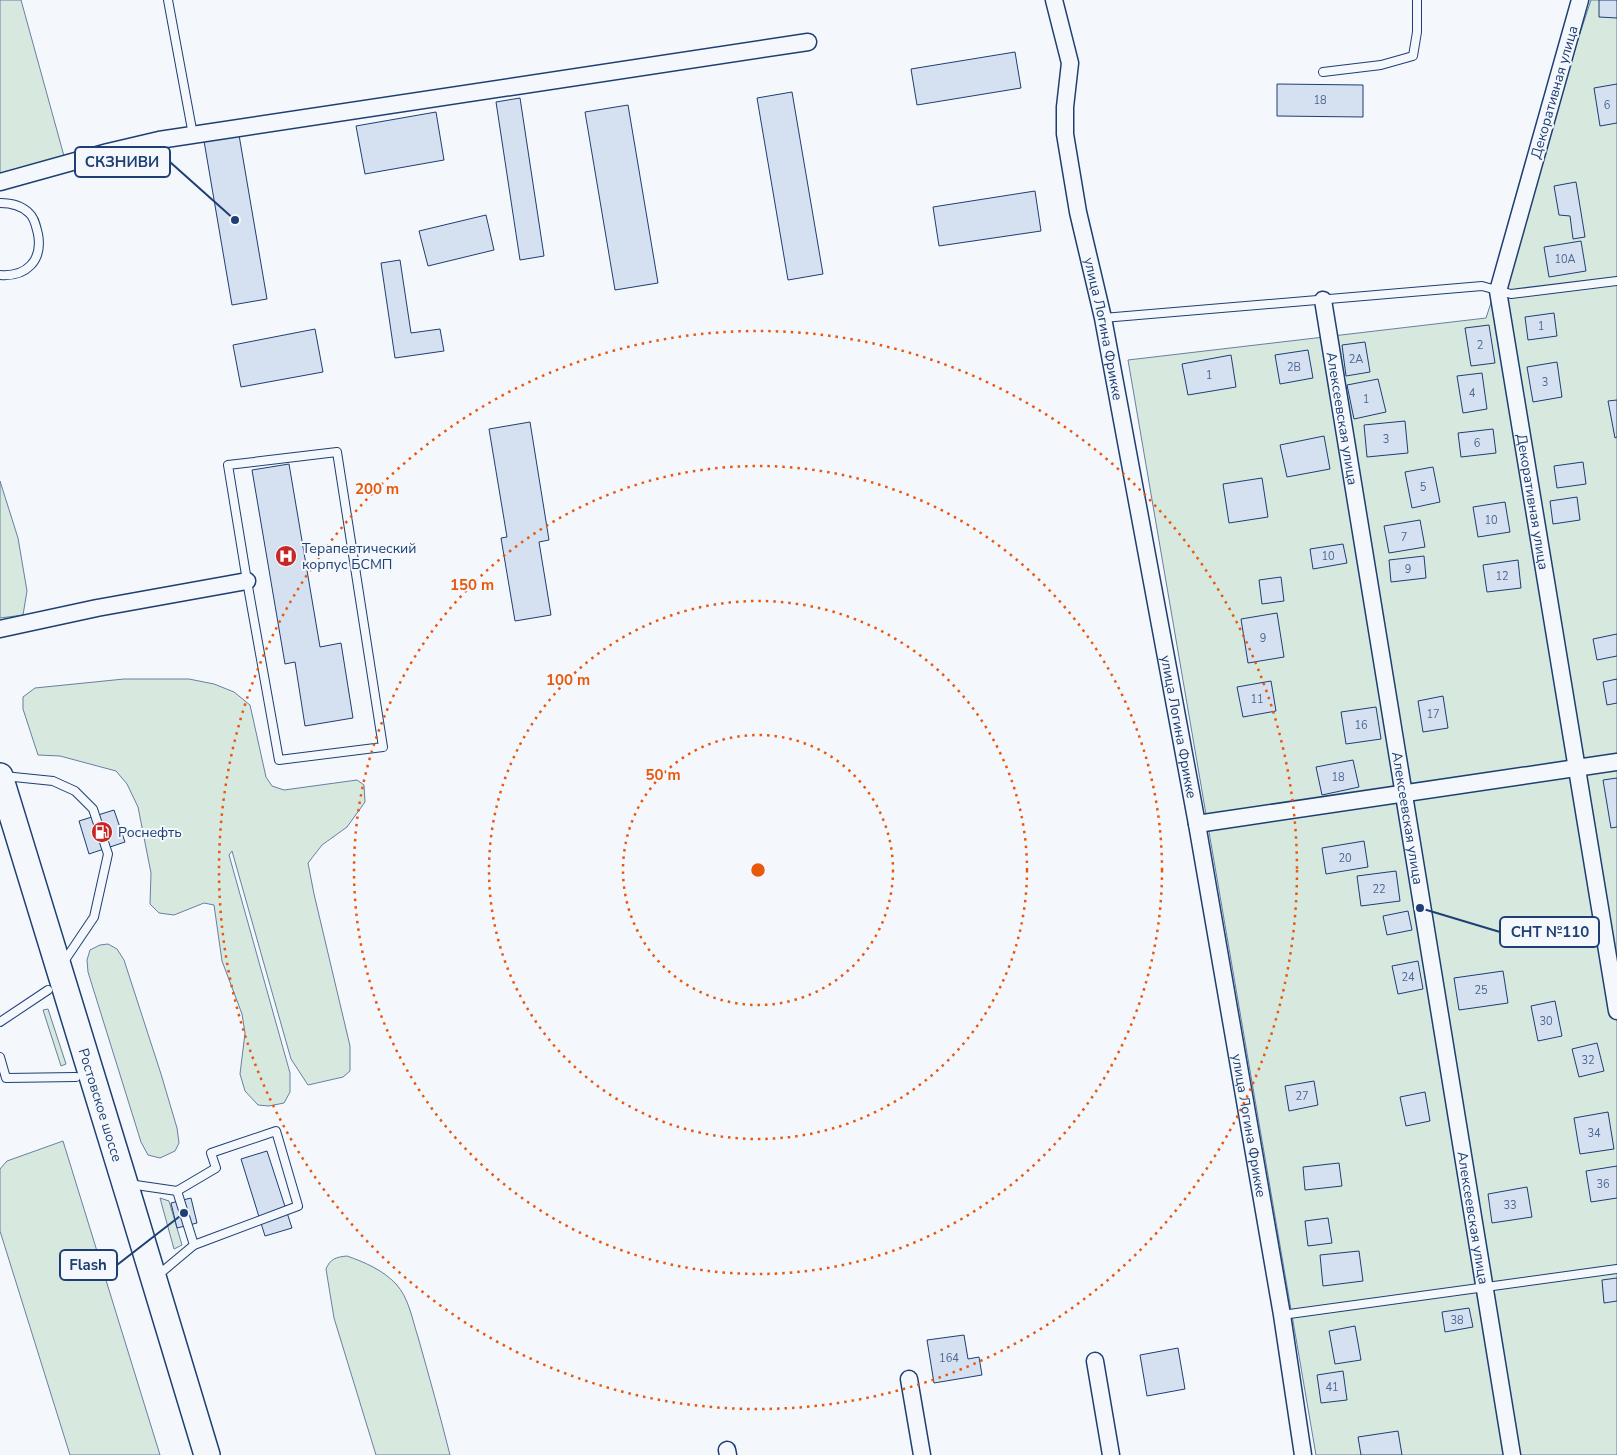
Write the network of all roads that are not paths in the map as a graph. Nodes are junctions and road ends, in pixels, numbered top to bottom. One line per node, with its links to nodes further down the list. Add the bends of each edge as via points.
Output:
1 (168, 0): 7 (lane)
2 (1054, 0): 14 (street, улица Логина Фрикке, via 1070,63 1065,134 1078,212)
3 (1417, 0): 6 (lane, via 1413,56 1381,66)
4 (1580, 0): 12 (street, Декоративная улица)
5 (808, 42): 7 (street)
6 (1323, 72)
7 (193, 135): 8 (street, via 108,152)
8 (0, 182)
9 (0, 203): 10 (lane, via 12,203 30,213 36,224 39,243 36,259 28,268 10,275)
10 (0, 274)
11 (1617, 280): 12 (lane, via 1511,294)
12 (1498, 290): 13 (lane, via 1482,286); 18 (street, Декоративная улица)
13 (1323, 300): 14 (lane); 20 (street, Алексеевская улица)
14 (1103, 318): 21 (street, улица Логина Фрикке)
15 (247, 581): 15 (lane, via 279,760 383,747 337,452 228,465); 16 (street)
16 (0, 629)
17 (1617, 762): 18 (street)
18 (1577, 768): 20 (street); 24 (street, Декоративная улица)
19 (0, 776): 23 (main road, Ростовское шоссе); 23 (lane, via 53,781 75,792 93,809 108,854 94,917)
20 (1404, 794): 21 (street); 33 (street, Алексеевская улица)
21 (1196, 824): 34 (street, улица Логина Фрикке)
22 (0, 830): 23 (main road, Ростовское шоссе)
23 (53, 980): 25 (lane); 27 (main road, Ростовское шоссе); 28 (main road, Ростовское шоссе)
24 (1617, 1011)
25 (0, 1022)
26 (0, 1057): 27 (lane, via 6,1078)
27 (76, 1077): 37 (main road, Ростовское шоссе)
28 (126, 1184): 29 (lane); 32 (main road, Ростовское шоссе)
29 (177, 1191): 30 (lane); 30 (lane, via 216,1168 211,1152 276,1131 298,1206)
30 (194, 1245): 32 (lane)
31 (1617, 1269): 33 (lane)
32 (154, 1279): 37 (main road, Ростовское шоссе)
33 (1485, 1287): 34 (lane); 41 (street, Алексеевская улица)
34 (1282, 1315): 40 (street, улица Логина Фрикке)
35 (1096, 1362): 39 (street)
36 (909, 1379): 38 (street)
37 (196, 1445)
38 (922, 1455)
39 (1111, 1455)
40 (1303, 1455)
41 (1512, 1455)

